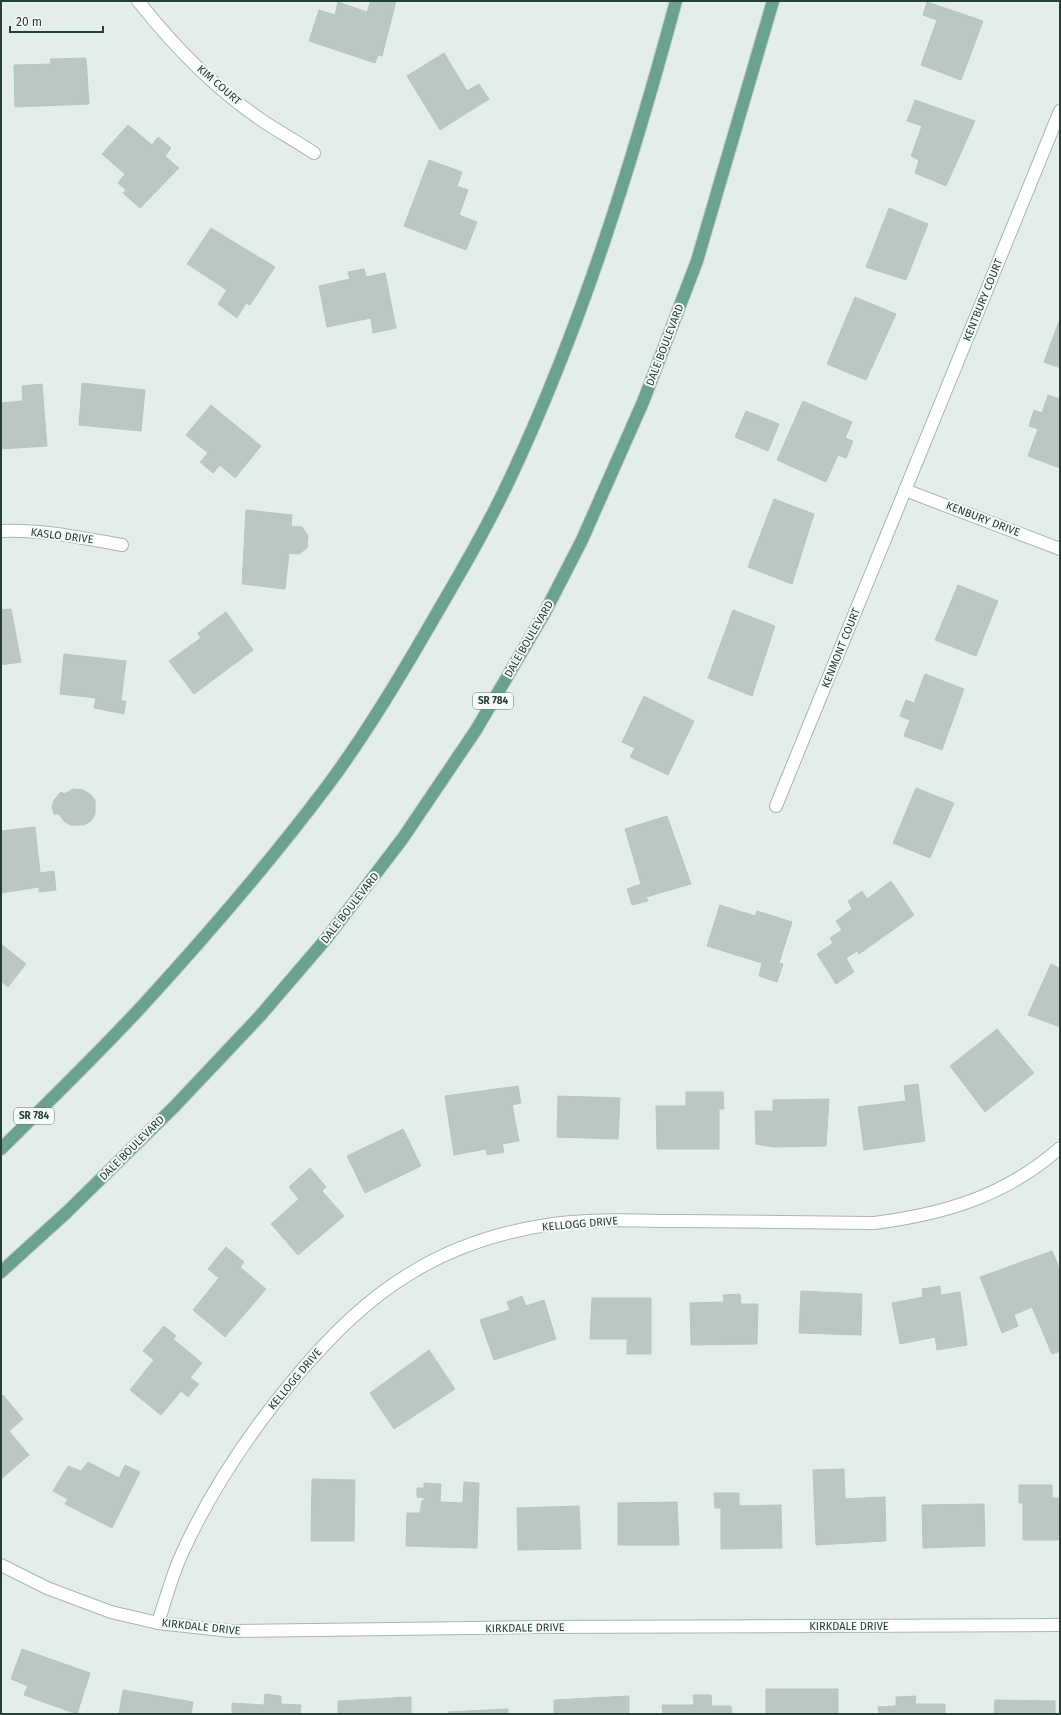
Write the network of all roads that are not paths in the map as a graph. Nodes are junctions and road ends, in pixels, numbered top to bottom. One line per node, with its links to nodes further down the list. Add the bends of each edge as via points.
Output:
1 (138, 1): 5 (street, KIM COURT, via 162,32 208,78 259,118)
2 (676, 1): 12 (main road, SR 784, via 650,98 600,252 548,394 513,473 462,570 391,692 328,784 228,910 142,1006)
3 (773, 1): 13 (main road, DALE BOULEVARD / SR 784, via 697,261 643,402 582,540 544,614 476,730 403,838 326,939 260,1016 174,1107 67,1212)
4 (1060, 111): 6 (street, KENTBURY COURT)
5 (314, 153)
6 (905, 490): 9 (street, KENBURY DRIVE); 10 (street, KENMONT COURT)
7 (1, 531): 8 (street, KASLO DRIVE, via 18,530 66,535)
8 (122, 545)
9 (1060, 550)
10 (776, 806)
11 (1060, 1148): 15 (street, KELLOGG DRIVE, via 1043,1163 1002,1188 958,1207 912,1218 874,1223 610,1220 554,1224 499,1235 458,1250 411,1273 360,1309 330,1338 278,1398 237,1452 209,1498 180,1559)
12 (1, 1149)
13 (1, 1272)
14 (1, 1565): 15 (street, KIRKDALE DRIVE, via 61,1593 111,1612)
15 (158, 1623): 16 (street, KIRKDALE DRIVE, via 231,1631)
16 (1060, 1625)

